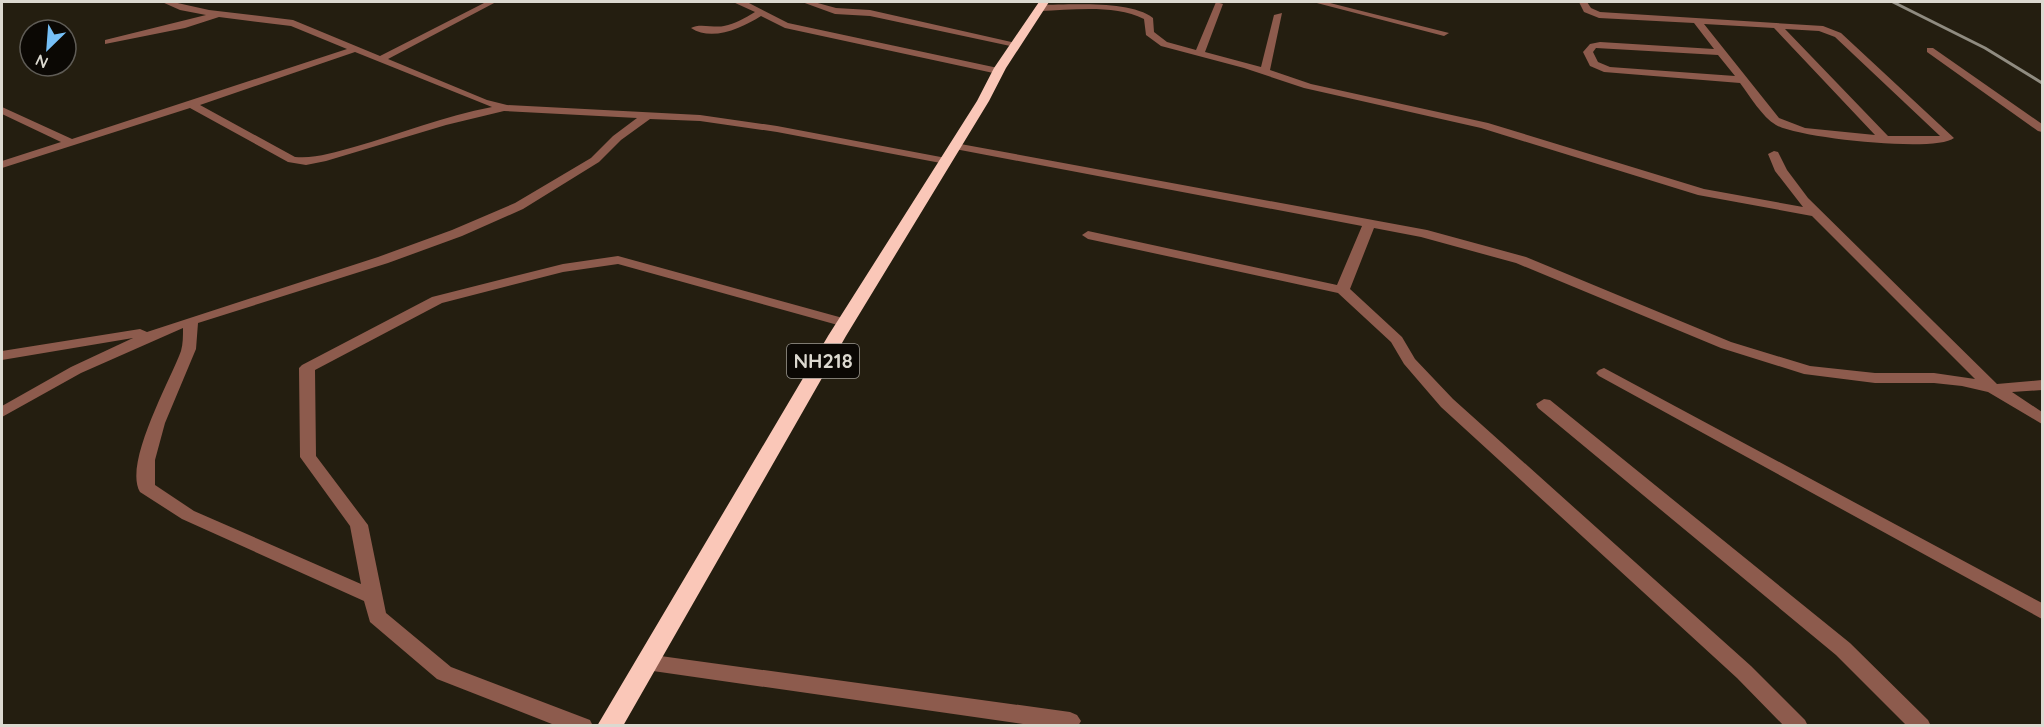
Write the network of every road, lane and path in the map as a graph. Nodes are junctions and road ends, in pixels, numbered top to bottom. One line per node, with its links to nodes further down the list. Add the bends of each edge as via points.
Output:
1 (166, 2): 10 (street)
2 (492, 2): 22 (street)
3 (743, 2): 9 (street)
4 (806, 2): 17 (street, via 835,11 870,13)
5 (1317, 2): 15 (street)
6 (1583, 2): 12 (street, via 1587,10 1599,15)
7 (1219, 4): 21 (street)
8 (1042, 5): 17 (highway, NH218); 21 (street, via 1139,13 1148,18 1149,33 1155,39)
9 (760, 13): 14 (street, via 728,30); 23 (street, via 785,25)
10 (219, 15): 16 (street); 18 (street, via 293,23)
11 (1280, 15): 24 (street)
12 (1697, 21): 13 (street); 20 (street)
13 (1776, 25): 31 (street); 31 (street, via 1820,28 1838,34 1948,138 1934,142)
14 (696, 28)
15 (1444, 33)
16 (108, 42)
17 (1015, 44): 23 (highway, NH218)
18 (355, 49): 22 (street); 26 (street)
19 (1930, 50): 30 (street)
20 (1722, 52): 25 (street); 25 (street, via 1600,45 1588,52 1594,64 1608,70)
21 (1200, 53): 24 (street)
22 (379, 60): 27 (street)
23 (998, 71): 33 (highway, NH218)
24 (1265, 71): 36 (street, via 1308,86 1484,125 1702,192)
25 (1744, 80): 31 (street, via 1783,125 1808,132)
26 (192, 105): 27 (street, via 299,162 365,148 455,119); 32 (street)
27 (507, 108): 29 (street)
28 (2, 110): 32 (street)
29 (648, 115): 33 (street, via 700,118); 40 (street, via 595,160 519,206 383,260)
30 (2043, 129)
31 (1884, 138)
32 (71, 143): 35 (street)
33 (950, 153): 37 (street); 41 (highway, NH218)
34 (1774, 154): 36 (street, via 1782,171)
35 (2, 165)
36 (1815, 213): 46 (street)
37 (1369, 224): 39 (street); 46 (street, via 1521,260 1726,345 1809,371 1875,378 1934,378)
38 (1088, 235): 39 (street)
39 (1343, 290): 56 (street, via 1397,340 1409,361 1447,403 1744,672)
40 (191, 321): 42 (street); 50 (street, via 189,349 147,460 146,488 188,515)
41 (845, 323): 50 (street, via 618,260 564,268 437,300 307,368 308,457 359,525); 52 (highway, NH218)
42 (166, 329): 43 (street); 48 (street, via 76,370)
43 (2, 355)
44 (1604, 373): 51 (street)
45 (2043, 385): 46 (street)
46 (1994, 389): 49 (street)
47 (1544, 404): 57 (street, via 1843,649)
48 (2, 412)
49 (2043, 419)
50 (373, 597): 54 (street, via 376,617 444,673)
51 (2043, 612)
52 (646, 662): 53 (street); 55 (highway, NH218)
53 (1070, 721)
54 (583, 726)
55 (609, 726)
56 (1798, 726)
57 (1921, 726)

